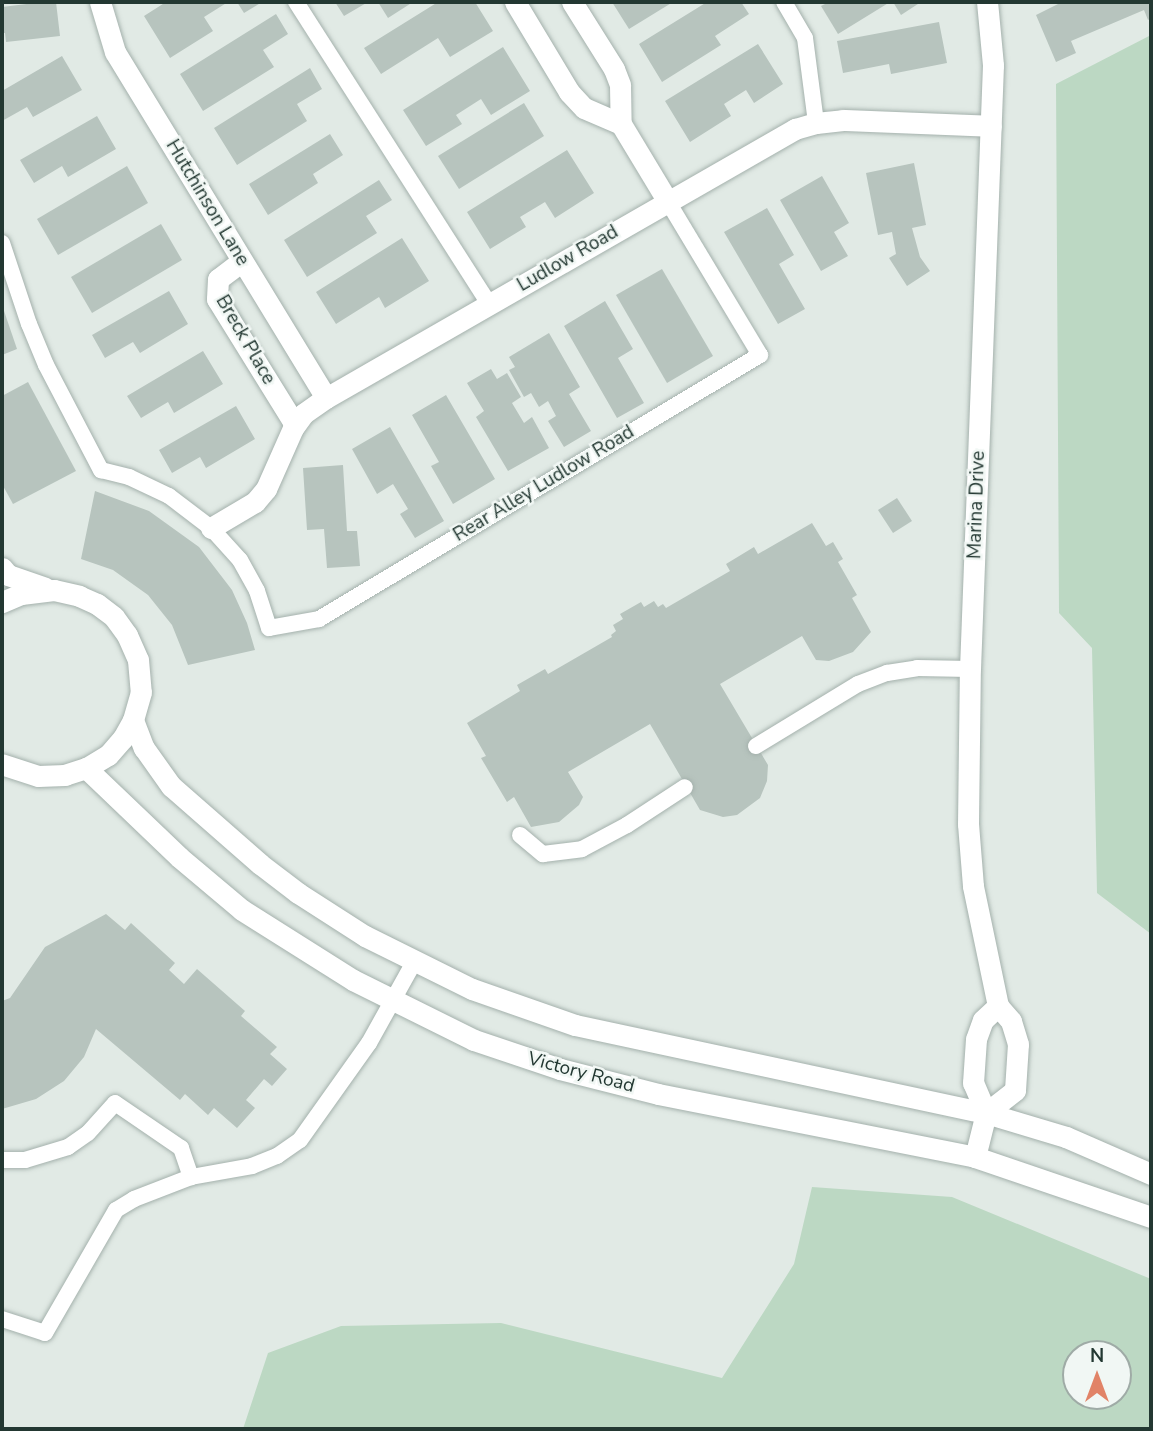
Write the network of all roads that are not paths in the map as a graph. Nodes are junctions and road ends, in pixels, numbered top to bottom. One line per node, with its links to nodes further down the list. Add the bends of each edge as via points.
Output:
1 (100, 2): 12 (street, Hutchinson Lane, via 115,52)
2 (296, 2): 13 (lane)
3 (515, 2): 8 (street, via 569,92 584,108)
4 (572, 2): 8 (street, via 614,69 620,85)
5 (784, 2): 7 (lane, via 805,38)
6 (987, 2): 9 (street, Marina Drive, via 993,65)
7 (816, 123): 9 (street, Ludlow Road); 10 (street, Ludlow Road, via 795,129)
8 (621, 124): 10 (street)
9 (991, 126): 20 (street, Marina Drive)
10 (667, 202): 13 (street, Ludlow Road); 16 (lane, Rear Alley Ludlow Road, via 760,355 320,619 269,628 240,560)
11 (2, 243): 16 (lane, via 33,335 101,470 169,496)
12 (242, 261): 14 (street, Hutchinson Lane); 15 (street, Breck Place, via 218,279 217,299)
13 (489, 304): 14 (street, Ludlow Road)
14 (326, 398): 15 (street, Ludlow Road)
15 (295, 425): 16 (street, Ludlow Road, via 266,489 255,502)
16 (211, 528)
17 (2, 568): 18 (street, via 8,575)
18 (54, 590): 19 (street, via 21,594); 21 (street, via 97,604 127,635 138,660 141,692)
19 (2, 602)
20 (970, 669): 22 (lane, via 918,668 887,673 858,684); 29 (street, Marina Drive, via 970,858)
21 (133, 720): 24 (street, via 108,755); 27 (street, via 156,768 215,827 308,900)
22 (756, 746)
23 (2, 764): 24 (street, via 38,776)
24 (86, 768): 28 (street, Victory Road, via 243,911)
25 (685, 787): 26 (lane, via 582,849 543,854)
26 (520, 835)
27 (414, 962): 28 (lane); 30 (street, via 472,989 575,1025)
28 (392, 1001): 31 (street, Victory Road, via 474,1040 594,1078); 34 (lane, via 300,1140 252,1166)
29 (998, 1006): 30 (street, via 983,1020 972,1069); 30 (street, Marina Drive, via 1011,1021 1018,1044 1017,1067 1014,1090)
30 (986, 1113): 31 (street); 33 (street, via 1066,1137)
31 (975, 1157): 35 (street, Victory Road)
32 (2, 1160): 34 (lane, via 25,1160 68,1147 115,1103 181,1148)
33 (1151, 1174)
34 (191, 1177): 36 (lane, via 116,1210 45,1333)
35 (1151, 1217)
36 (2, 1319)

